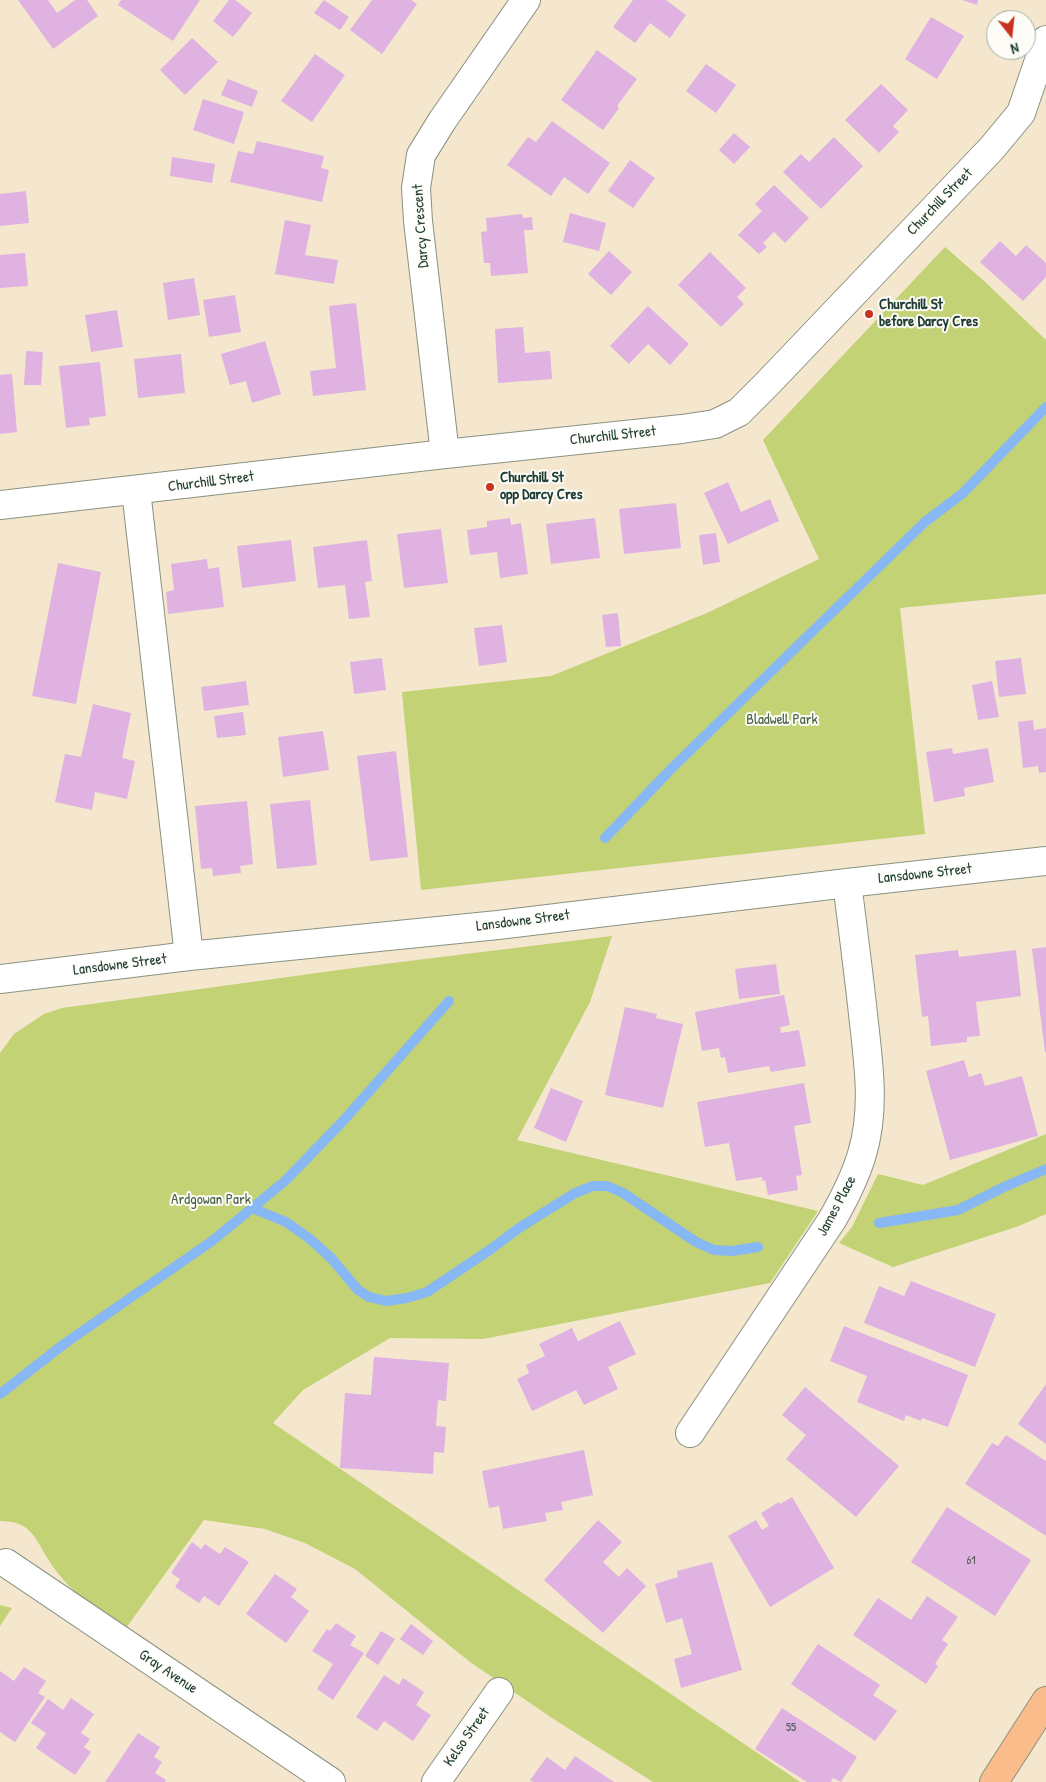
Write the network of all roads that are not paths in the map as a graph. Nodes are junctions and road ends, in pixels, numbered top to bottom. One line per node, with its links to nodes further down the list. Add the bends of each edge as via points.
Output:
1 (526, 0): 3 (street, Darcy Crescent, via 421,155 416,188 418,221)
2 (1046, 40): 3 (street, Churchill Street, via 1021,113 992,148 739,412 715,424 682,429)
3 (445, 454): 4 (street, Churchill Street)
4 (136, 490): 5 (street, Churchill Street); 8 (street)
5 (0, 505)
6 (1046, 861): 7 (street, Lansdowne Street)
7 (847, 883): 8 (street, Lansdowne Street, via 498,925); 10 (street, James Place, via 870,1095 862,1154 850,1188 832,1220)
8 (189, 956): 9 (street, Lansdowne Street)
9 (0, 980)
10 (690, 1433)
11 (6, 1563): 14 (street, Gray Avenue)
12 (499, 1692): 15 (street, Kelso Street)
13 (1046, 1701): 16 (main road)
14 (331, 1782)
15 (436, 1782)
16 (994, 1782)

